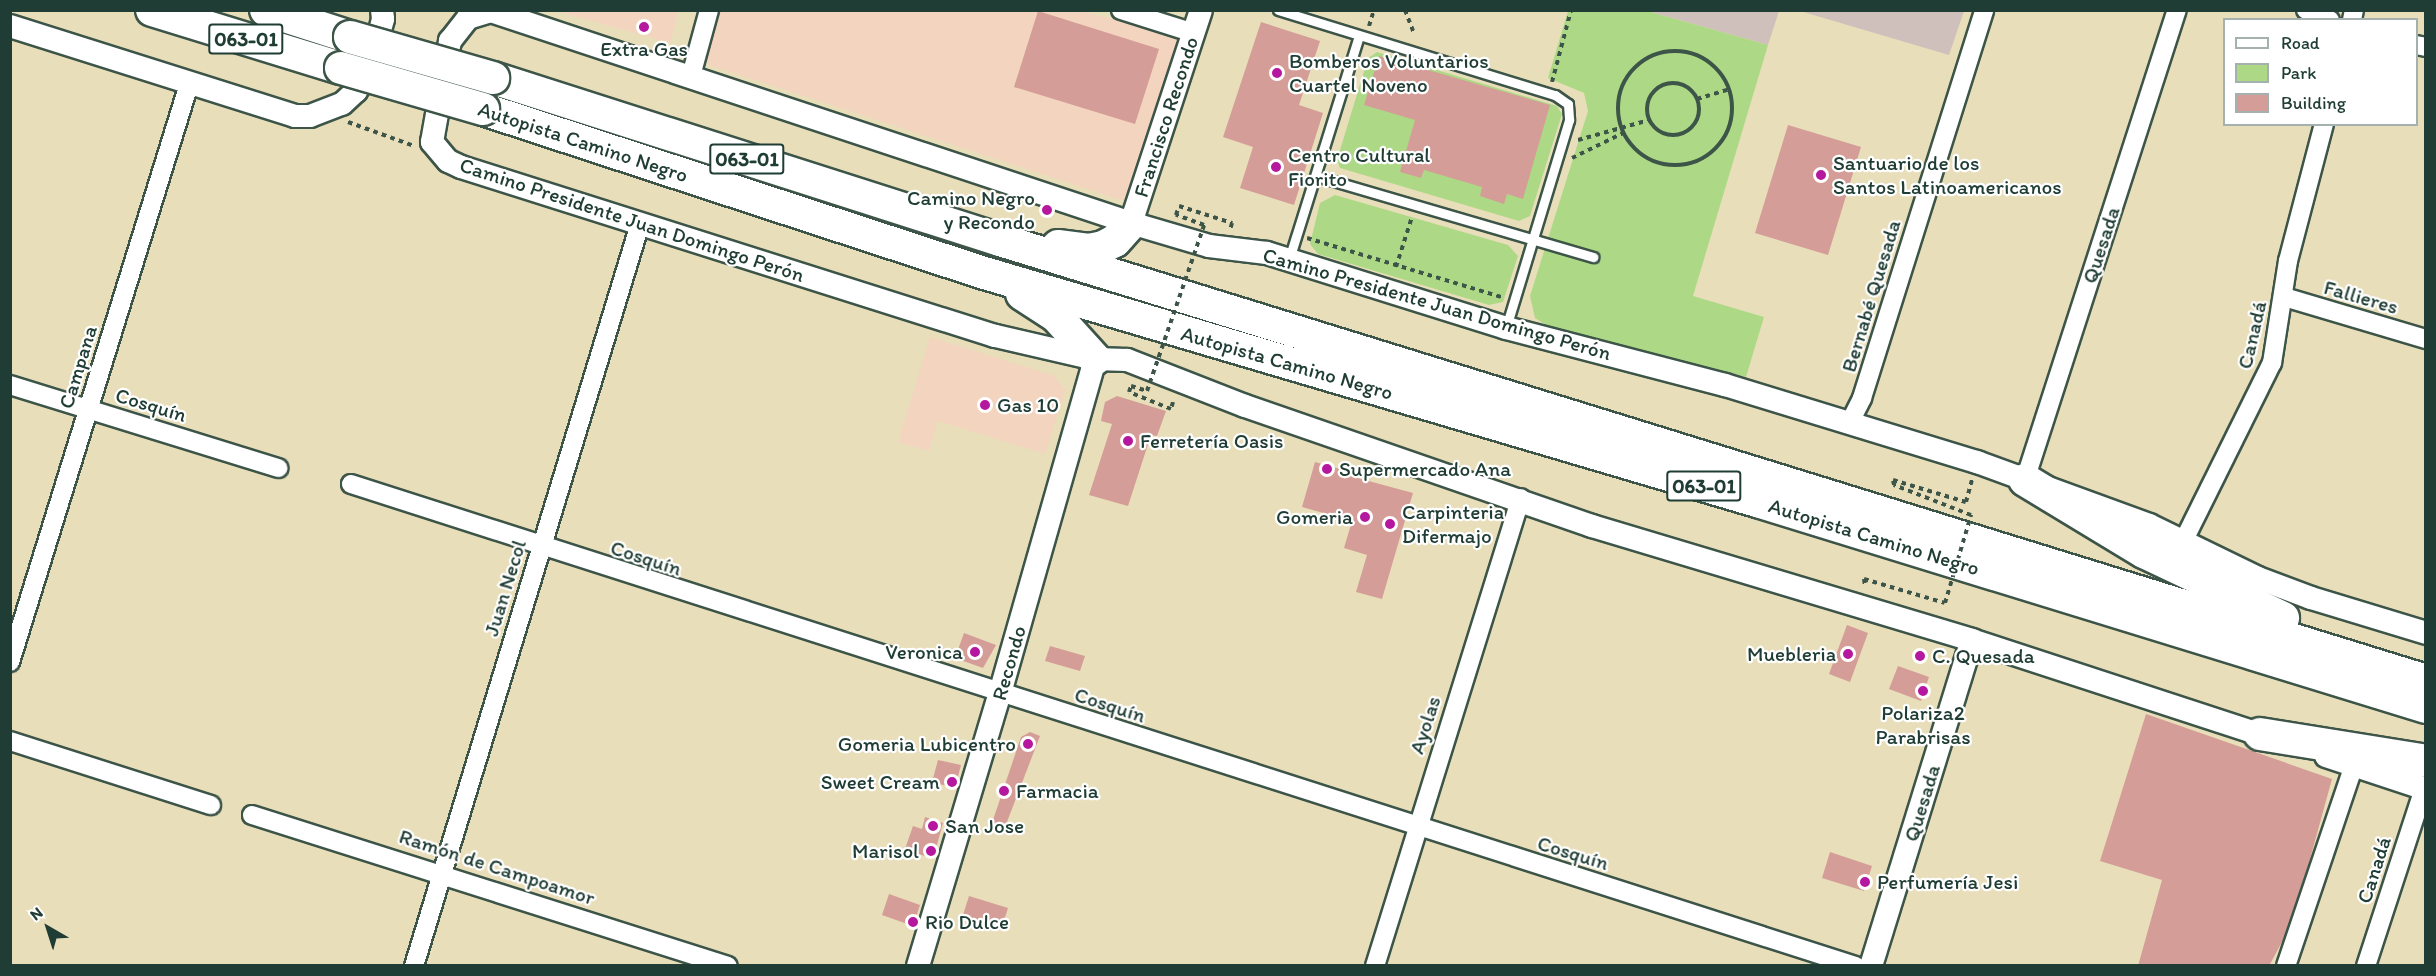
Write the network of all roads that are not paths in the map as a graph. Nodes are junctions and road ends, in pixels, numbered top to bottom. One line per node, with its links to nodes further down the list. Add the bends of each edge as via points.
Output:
1 (152, 10): 27 (highway, Autopista Camino Negro / 063-01, bridge, via 483,109)
2 (266, 10): 23 (highway, Autopista Camino Negro / 063-01, bridge)
3 (382, 10): 18 (street, via 370,68 356,91 326,111 295,117)
4 (710, 10): 17 (street)
5 (1121, 10): 15 (street)
6 (1201, 10): 15 (street, Francisco Recondo)
7 (1278, 10): 16 (lane)
8 (1984, 10): 34 (street, Bernabé Quesada, via 1862,398)
9 (2177, 10): 36 (street, Quesada)
10 (2306, 10): 13 (street)
11 (468, 14): 12 (street, Camino Presidente Juan Domingo Perón, via 481,11); 22 (street, Camino Presidente Juan Domingo Perón, via 450,41 431,132 438,152 461,167)
12 (514, 15): 17 (street, Camino Presidente Juan Domingo Perón)
13 (2325, 18)
14 (10, 26): 18 (street)
15 (1194, 33): 21 (street, Francisco Recondo)
16 (1359, 36): 20 (lane); 24 (lane, via 1563,99 1570,111)
17 (691, 76): 21 (street, Camino Presidente Juan Domingo Perón)
18 (189, 84): 33 (street, Campana)
19 (2323, 126): 28 (street, Canadá, via 2288,261)
20 (1316, 176): 24 (lane); 26 (lane)
21 (1131, 223): 23 (highway, via 1115,241 1089,250); 26 (street, Camino Presidente Juan Domingo Perón, via 1209,246)
22 (640, 224): 31 (street, Camino Presidente Juan Domingo Perón, via 995,336); 40 (street, Juan Necol)
23 (1000, 240): 44 (highway, Autopista Camino Negro / 063-01)
24 (1532, 240): 25 (lane); 29 (lane)
25 (1593, 257)
26 (1289, 259): 29 (street, Camino Presidente Juan Domingo Perón)
27 (981, 272): 31 (highway, via 1056,316); 46 (highway, Autopista Camino Negro / 063-01, via 1757,501)
28 (2284, 297): 30 (street, Fallieres); 39 (street, Canadá, via 2278,343 2262,388)
29 (1506, 328): 34 (street, Camino Presidente Juan Domingo Perón)
30 (2426, 339)
31 (1095, 359): 38 (street, Camino Presidente Juan Domingo Perón, via 1127,360 1245,406); 45 (street, Recondo)
32 (10, 385): 33 (street, Cosquín)
33 (88, 410): 35 (street, Cosquín); 43 (street, Campana)
34 (1850, 422): 36 (street, Camino Presidente Juan Domingo Perón)
35 (278, 468)
36 (2025, 480): 39 (street, Camino Presidente Juan Domingo Perón, via 2111,509); 44 (highway, via 2144,552 2217,589)
37 (351, 484): 40 (street, Cosquín)
38 (1521, 498): 42 (street, Camino Presidente Juan Domingo Perón, via 1592,526); 53 (street, Ayolas)
39 (2184, 540): 41 (street, Camino Presidente Juan Domingo Perón, via 2258,578)
40 (541, 548): 45 (street, Cosquín); 54 (street, Juan Necol)
41 (2426, 633)
42 (1972, 640): 47 (street, Camino Presidente Juan Domingo Perón); 61 (street, Quesada)
43 (10, 662)
44 (2426, 679)
45 (1000, 693): 53 (street, Cosquín); 58 (street, Recondo)
46 (2426, 707)
47 (2259, 734): 49 (street, Camino Presidente Juan Domingo Perón); 50 (highway)
48 (10, 741): 51 (street)
49 (2354, 765): 50 (street, Camino Presidente Juan Domingo Perón); 55 (street)
50 (2425, 780): 64 (street, Canadá)
51 (211, 805)
52 (252, 815): 54 (street, Ramón de Campoamor)
53 (1416, 827): 59 (street, Ayolas); 60 (street, Cosquín)
54 (441, 872): 56 (street, Juan Necol); 57 (street, Ramón de Campoamor)
55 (2292, 944): 62 (street); 63 (street)
56 (414, 966)
57 (728, 966)
58 (918, 966)
59 (1375, 966)
60 (1856, 966)
61 (1871, 966)
62 (2279, 966)
63 (2286, 966)
64 (2366, 966)

